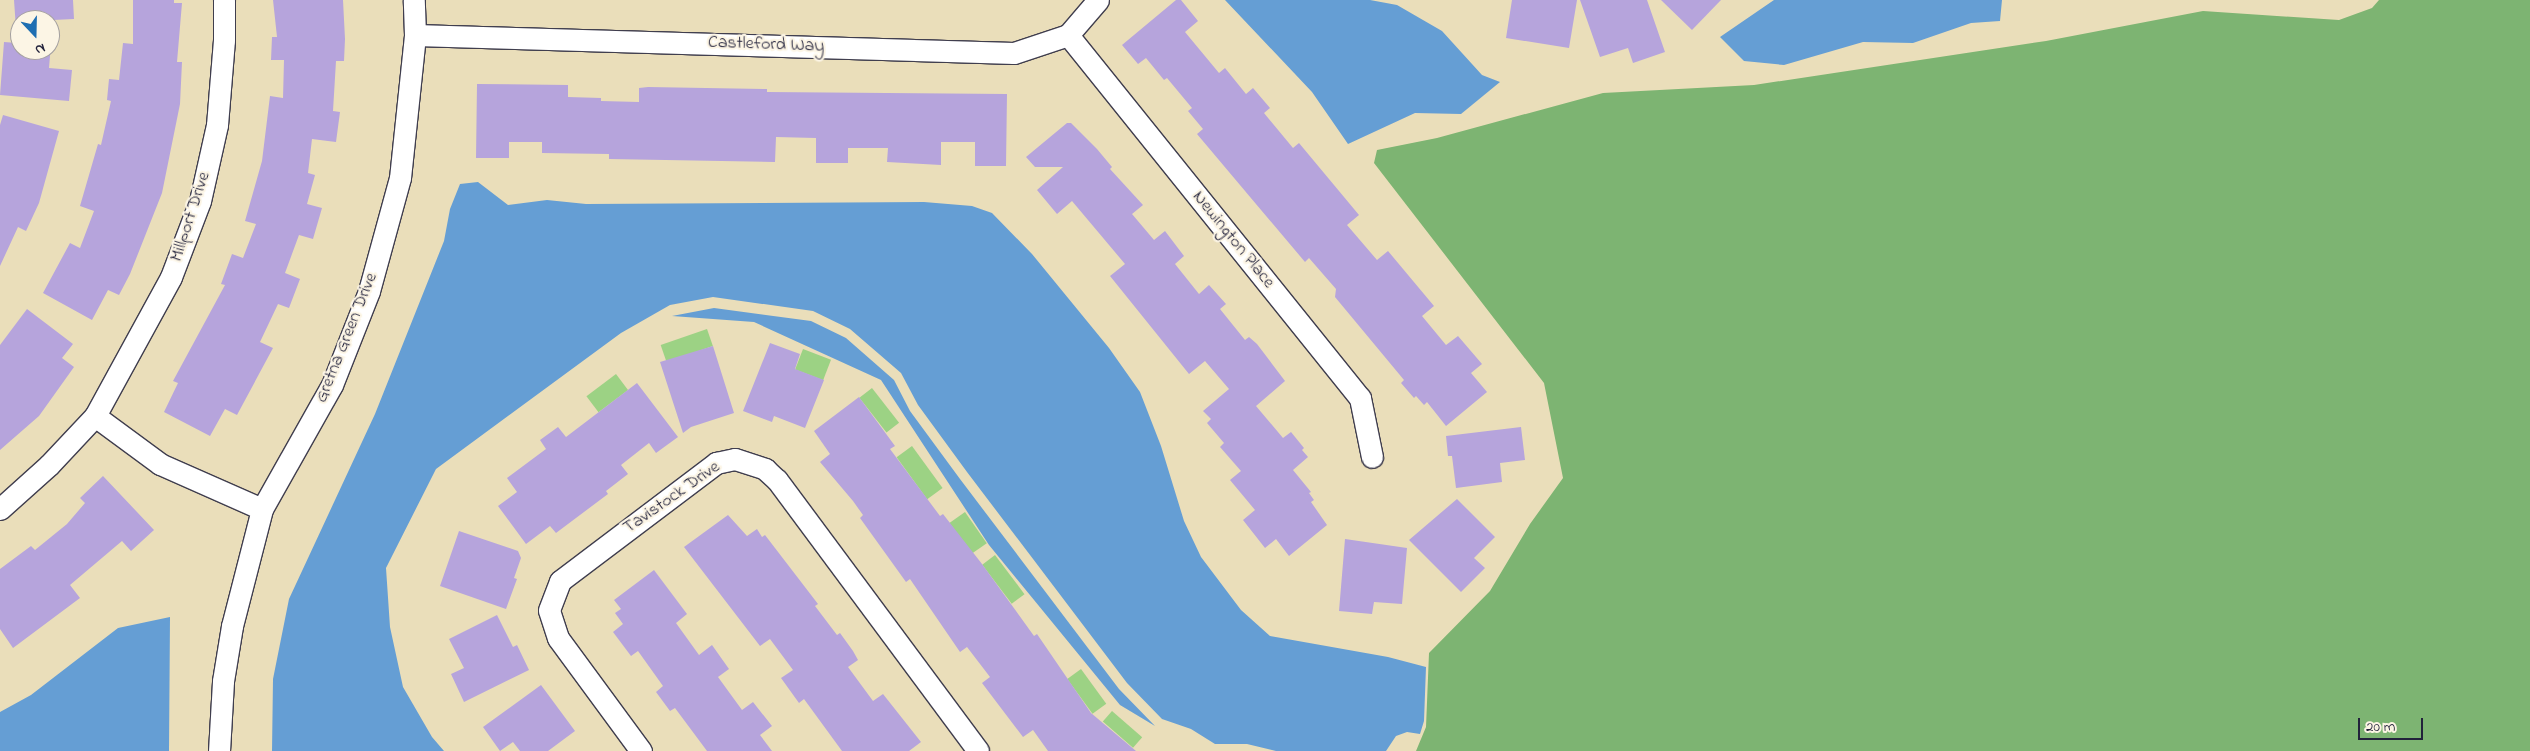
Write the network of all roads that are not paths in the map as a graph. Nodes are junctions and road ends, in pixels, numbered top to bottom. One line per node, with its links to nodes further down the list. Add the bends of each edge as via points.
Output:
1 (224, 0): 6 (street, Millport Drive, via 217,125 200,201 171,277)
2 (414, 0): 4 (street, Gretna Green Drive)
3 (1098, 0): 5 (street)
4 (415, 35): 5 (street, Castleford Way, via 1014,53); 9 (street, Gretna Green Drive, via 400,178 369,292 332,386)
5 (1068, 35): 7 (street, Newington Place, via 1360,398)
6 (95, 416): 8 (street, Millport Drive, via 49,466); 9 (street, via 160,464)
7 (1372, 457)
8 (0, 509)
9 (262, 509): 10 (street, Gretna Green Drive, via 232,626 223,681)
10 (219, 751)
11 (641, 751): 12 (street, Tavistock Drive, via 558,638 549,610 560,581 716,463 735,459 765,470 777,480)
12 (978, 751)

